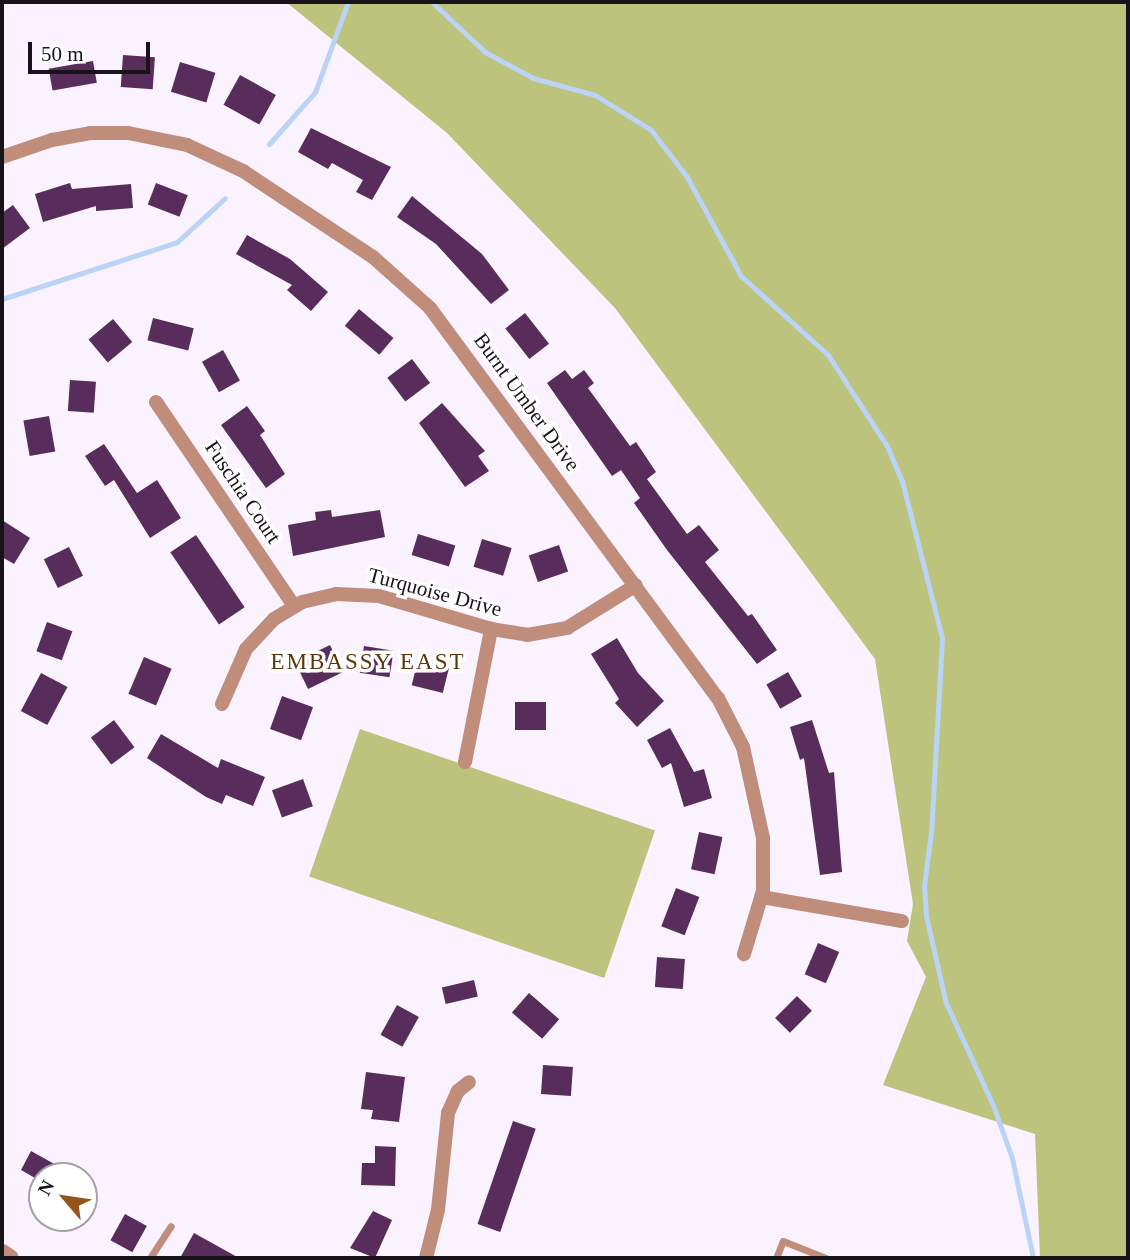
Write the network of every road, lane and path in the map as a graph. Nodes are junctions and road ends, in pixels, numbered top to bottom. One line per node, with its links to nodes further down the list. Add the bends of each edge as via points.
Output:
1 (2, 157): 3 (street, Burnt Umber Drive, via 90,133 128,133 187,145 243,171 373,257 430,308)
2 (156, 402): 4 (street, Fuschia Court)
3 (636, 585): 5 (street, Turquoise Drive, via 567,628 527,635); 8 (street, Burnt Umber Drive, via 718,698 743,747 762,820)
4 (294, 606): 5 (street, Turquoise Drive, via 358,593); 6 (street, Turquoise Drive, via 246,649)
5 (491, 629): 7 (street)
6 (222, 704)
7 (464, 762)
8 (761, 897): 9 (street); 10 (street, Burnt Umber Drive)
9 (902, 921)
10 (744, 954)
11 (469, 1082): 16 (street, via 458,1091 448,1113 438,1210)
12 (171, 1226): 15 (lane)
13 (2, 1254): 14 (street)
14 (10, 1258)
15 (150, 1258)
16 (426, 1258)
17 (776, 1258): 18 (lane, via 783,1241)
18 (826, 1258)

